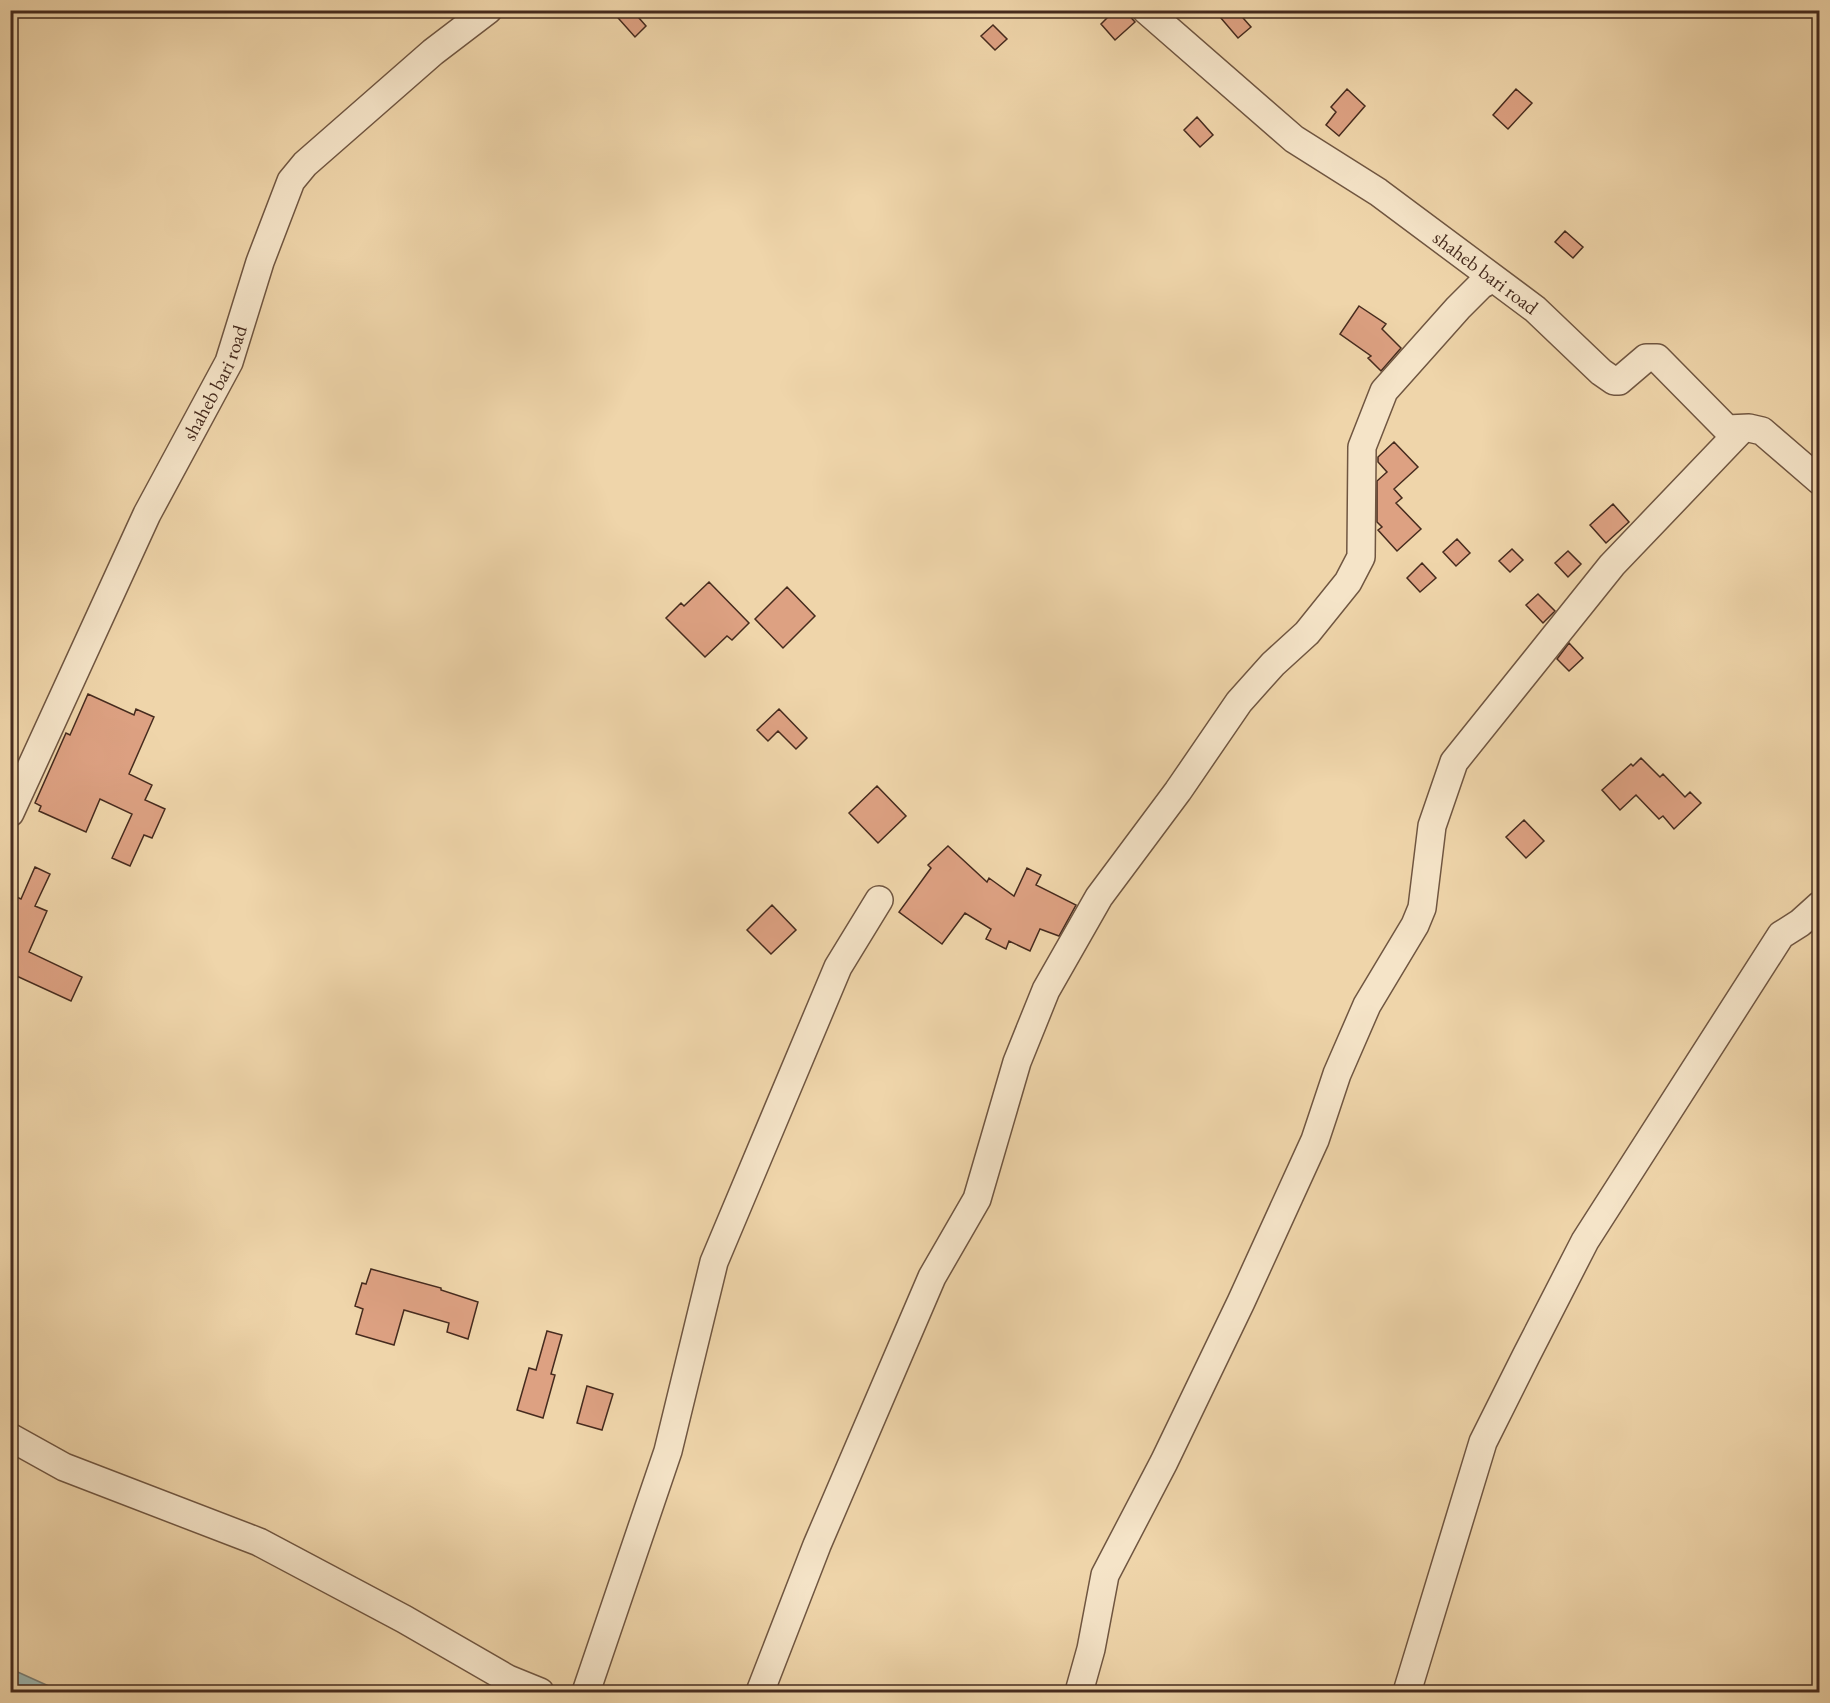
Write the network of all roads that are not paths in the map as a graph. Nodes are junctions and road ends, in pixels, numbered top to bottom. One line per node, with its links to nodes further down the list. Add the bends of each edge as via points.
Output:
1 (488, 10): 6 (street, shaheb bari road, via 433,52 305,164 291,181 229,362 147,514)
2 (1146, 10): 3 (street, shaheb bari road, via 1294,139 1378,192)
3 (1492, 279): 4 (street, shaheb bari road, via 1535,309 1614,381 1624,380 1646,358 1657,358 1727,429); 12 (street, via 1458,308 1384,391 1362,447 1361,557 1348,582 1307,633 1239,702 1099,897 1046,990 1017,1062 977,1199 932,1277 817,1545)
4 (1742, 429): 5 (street, shaheb bari road, via 1762,431); 13 (street, via 1612,565 1454,762 1432,826 1422,908 1367,1005 1337,1074 1315,1140 1241,1302 1105,1575)
5 (1820, 481)
6 (10, 813)
7 (879, 900): 11 (street, via 838,967 714,1263 668,1451)
8 (1820, 905): 14 (street, via 1781,935 1585,1241 1483,1442)
9 (10, 1437): 10 (street, via 64,1467 259,1542 508,1679)
10 (540, 1692)
11 (586, 1692)
12 (760, 1692)
13 (1079, 1692)
14 (1407, 1692)

